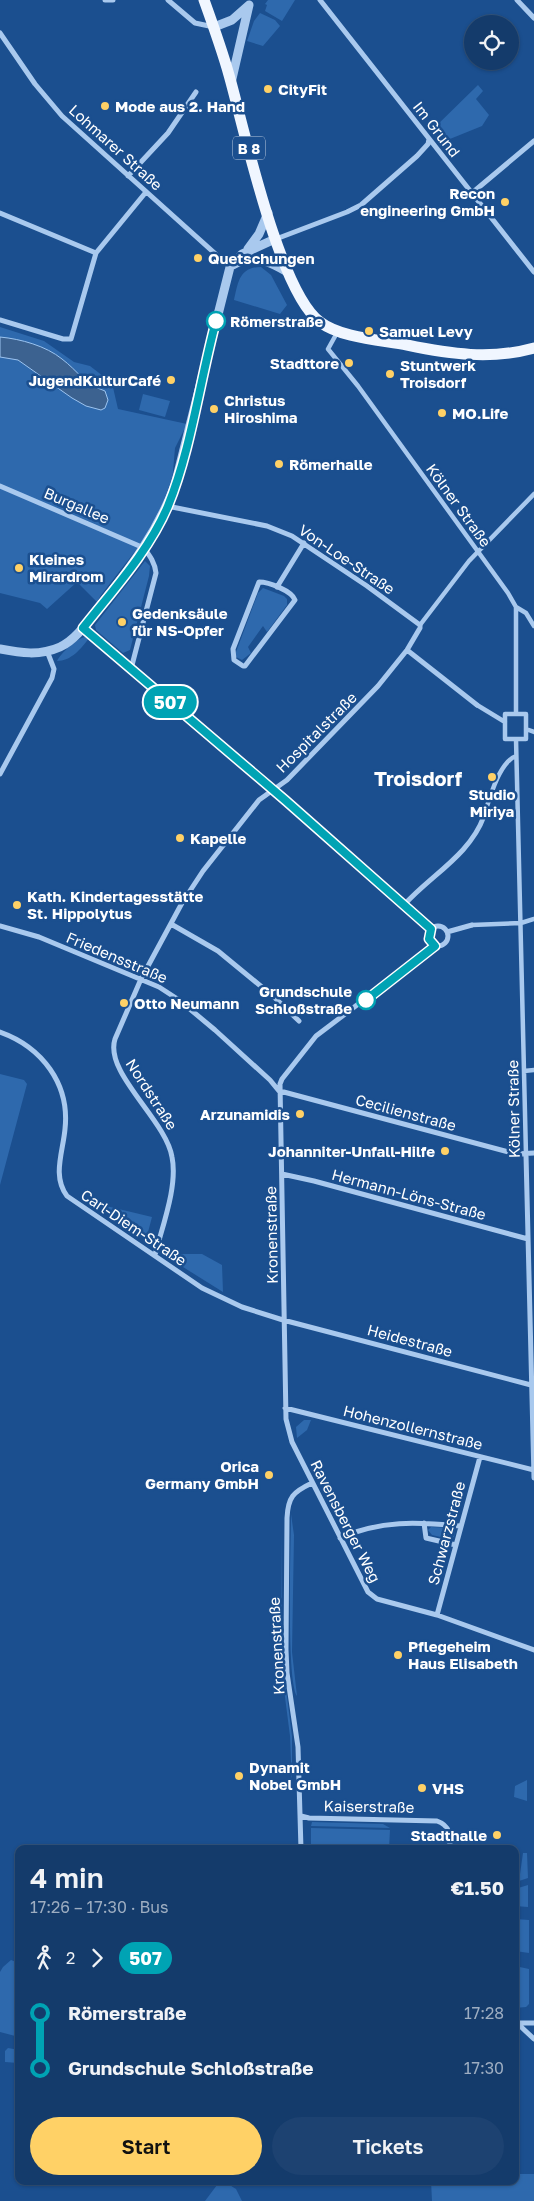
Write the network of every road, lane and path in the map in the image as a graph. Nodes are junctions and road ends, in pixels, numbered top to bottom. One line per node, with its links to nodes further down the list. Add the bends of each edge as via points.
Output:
1 (105, 0): 2 (street)
2 (113, 0)
3 (168, 0): 9 (street, via 195,23)
4 (204, 0): 9 (main road, B 8)
5 (320, 0): 13 (street, Im Grund)
6 (517, 0): 8 (street)
7 (250, 3): 9 (street, via 229,22); 11 (street)
8 (534, 18)
9 (214, 27): 11 (main road, B 8)
10 (0, 33): 15 (street, Lohmarer Straße, via 62,116)
11 (231, 83): 18 (main road, B 8)
12 (196, 92): 15 (street, via 168,133)
13 (429, 139): 17 (street, Im Grund); 20 (street, via 417,156 361,204)
14 (534, 141): 17 (street)
15 (128, 176): 16 (street, Lohmarer Straße)
16 (146, 192): 22 (street); 23 (street, Lohmarer Straße)
17 (472, 193): 24 (street, Im Grund)
18 (268, 212): 20 (main road, B 8); 21 (street, via 259,234)
19 (0, 214): 22 (street)
20 (275, 239): 21 (street); 25 (main road, B 8)
21 (246, 251): 23 (street)
22 (96, 253): 26 (street, via 72,338 63,339)
23 (230, 267): 25 (street, via 241,261 260,260); 31 (street, via 182,462)
24 (534, 272)
25 (289, 273): 27 (main road, B 8, via 309,312)
26 (0, 320)
27 (338, 331): 28 (main road, B 8, via 468,355 500,355); 34 (street, Kölner Straße, via 328,349)
28 (534, 348)
29 (0, 486): 33 (street, Burgallee)
30 (534, 494): 34 (street, Hospitalstraße)
31 (167, 506): 32 (street, Von-Loe-Straße, via 267,526); 33 (street)
32 (304, 543): 35 (street); 37 (street, Von-Loe-Straße)
33 (144, 548): 39 (street); 43 (street, via 154,563 156,573)
34 (478, 553): 36 (street, Kölner Straße); 37 (street, Hospitalstraße)
35 (277, 587): 35 (street, via 263,582 257,584 233,649 233,658 241,666 245,666 295,600)
36 (516, 607): 38 (street, Kölner Straße, via 526,613); 45 (street)
37 (420, 625): 41 (street, Hospitalstraße)
38 (534, 626)
39 (83, 628): 42 (street, via 68,642); 43 (street)
40 (0, 648): 42 (street, via 28,653)
41 (408, 650): 44 (street); 53 (street, Hospitalstraße, via 287,780)
42 (47, 651): 51 (street, via 54,669 52,678)
43 (131, 669): 53 (street)
44 (477, 705): 46 (street)
45 (516, 714): 46 (street, via 505,714); 47 (street, via 526,714)
46 (505, 722): 49 (street, via 505,739)
47 (526, 729): 48 (street); 49 (street, via 526,739)
48 (534, 732)
49 (516, 739): 50 (street, Kölner Straße)
50 (516, 756): 54 (street, via 503,767); 57 (street, Kölner Straße)
51 (2, 767): 52 (street)
52 (0, 774)
53 (273, 790): 55 (street); 58 (street, Hospitalstraße, via 259,800 228,837 189,890)
54 (484, 816): 55 (street, via 480,829 467,846)
55 (404, 905): 61 (street)
56 (534, 919): 57 (street)
57 (521, 923): 60 (street); 68 (street, Kölner Straße)
58 (171, 924): 64 (street, Hospitalstraße); 65 (street, via 218,950)
59 (0, 926): 64 (street, Friedensstraße)
60 (472, 926): 62 (street)
61 (431, 929): 62 (street, via 442,927); 63 (street, via 429,939)
62 (447, 932): 63 (street, via 447,941 442,946)
63 (435, 946): 69 (street, via 316,1036 282,1079)
64 (141, 979): 69 (street, Friedensstraße, via 190,1008); 74 (street, Nordstraße, via 112,1046 119,1069 163,1132 172,1155 172,1182)
65 (299, 1021)
66 (0, 1032): 74 (street, Carl-Diem-Straße, via 34,1051 58,1082 66,1123 58,1180 62,1189 81,1207)
67 (534, 1070): 68 (street)
68 (524, 1071): 71 (street, Kölner Straße)
69 (280, 1091): 71 (street, Cecilienstraße); 72 (street, Kronenstraße)
70 (534, 1153): 71 (street)
71 (526, 1155): 73 (street, Kölner Straße)
72 (282, 1174): 73 (street, Hermann-Löns-Straße); 75 (street, Kronenstraße)
73 (528, 1239): 76 (street, Kölner Straße)
74 (155, 1256): 75 (street, Carl-Diem-Straße, via 216,1296)
75 (283, 1320): 76 (street, Heidestraße); 77 (street, Kronenstraße)
76 (531, 1385): 78 (street, Kölner Straße)
77 (285, 1408): 79 (street, Hohenzollernstraße); 82 (street, Ravensberger Weg, via 292,1442)
78 (533, 1442): 80 (street, Kölner Straße)
79 (480, 1457): 80 (street, Hohenzollernstraße); 84 (street, Schwarzstraße)
80 (534, 1470): 81 (street, Kölner Straße)
81 (534, 1478)
82 (312, 1484): 85 (street, Ravensberger Weg); 89 (street, Kronenstraße, via 292,1496 287,1514 287,1666 298,1747)
83 (424, 1523): 84 (street); 85 (street, via 372,1526); 86 (street, via 426,1538)
84 (460, 1526): 86 (street, Schwarzstraße)
85 (340, 1538): 87 (street, Ravensberger Weg, via 371,1595)
86 (456, 1545): 87 (street, Schwarzstraße)
87 (437, 1615): 88 (street, Ravensberger Weg)
88 (534, 1650)
89 (301, 1816): 90 (street, Kronenstraße); 91 (street, Kaiserstraße, via 437,1821 444,1823 449,1830)
90 (301, 1845)
91 (450, 1845)
92 (534, 2023): 93 (street)
93 (519, 2024)
94 (519, 2026): 95 (street)
95 (534, 2039)

